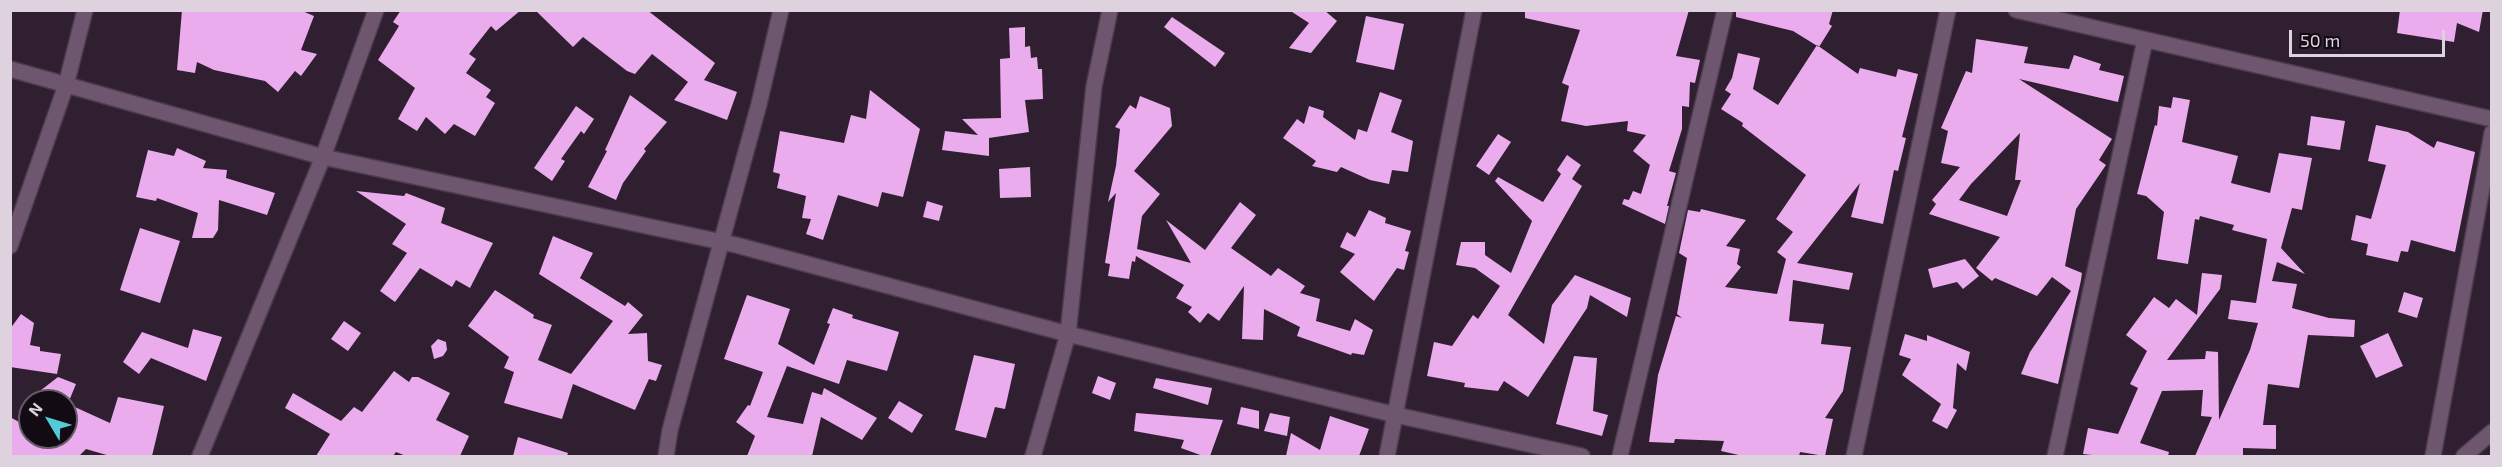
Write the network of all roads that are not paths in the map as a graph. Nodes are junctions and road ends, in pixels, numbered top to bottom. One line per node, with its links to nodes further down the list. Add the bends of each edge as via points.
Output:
1 (86, 10): 11 (street)
2 (376, 10): 14 (street)
3 (781, 10): 15 (street)
4 (1110, 10): 17 (street, via 1094,86)
5 (1474, 10): 18 (street)
6 (1725, 10): 25 (street)
7 (1948, 10): 26 (street)
8 (2016, 10): 9 (street)
9 (2145, 40): 12 (street); 27 (street)
10 (10, 69): 11 (street)
11 (66, 85): 14 (street); 16 (street)
12 (2492, 119)
13 (2492, 133): 28 (street)
14 (323, 157): 15 (street); 20 (street)
15 (721, 242): 17 (street); 21 (street)
16 (10, 246)
17 (1068, 334): 18 (street); 22 (street)
18 (1396, 415): 23 (street); 24 (street)
19 (2492, 432): 29 (street)
20 (200, 456)
21 (666, 456)
22 (1033, 456)
23 (1387, 456)
24 (1582, 456)
25 (1620, 456)
26 (1854, 456)
27 (2055, 456)
28 (2433, 456)
29 (2464, 456)

